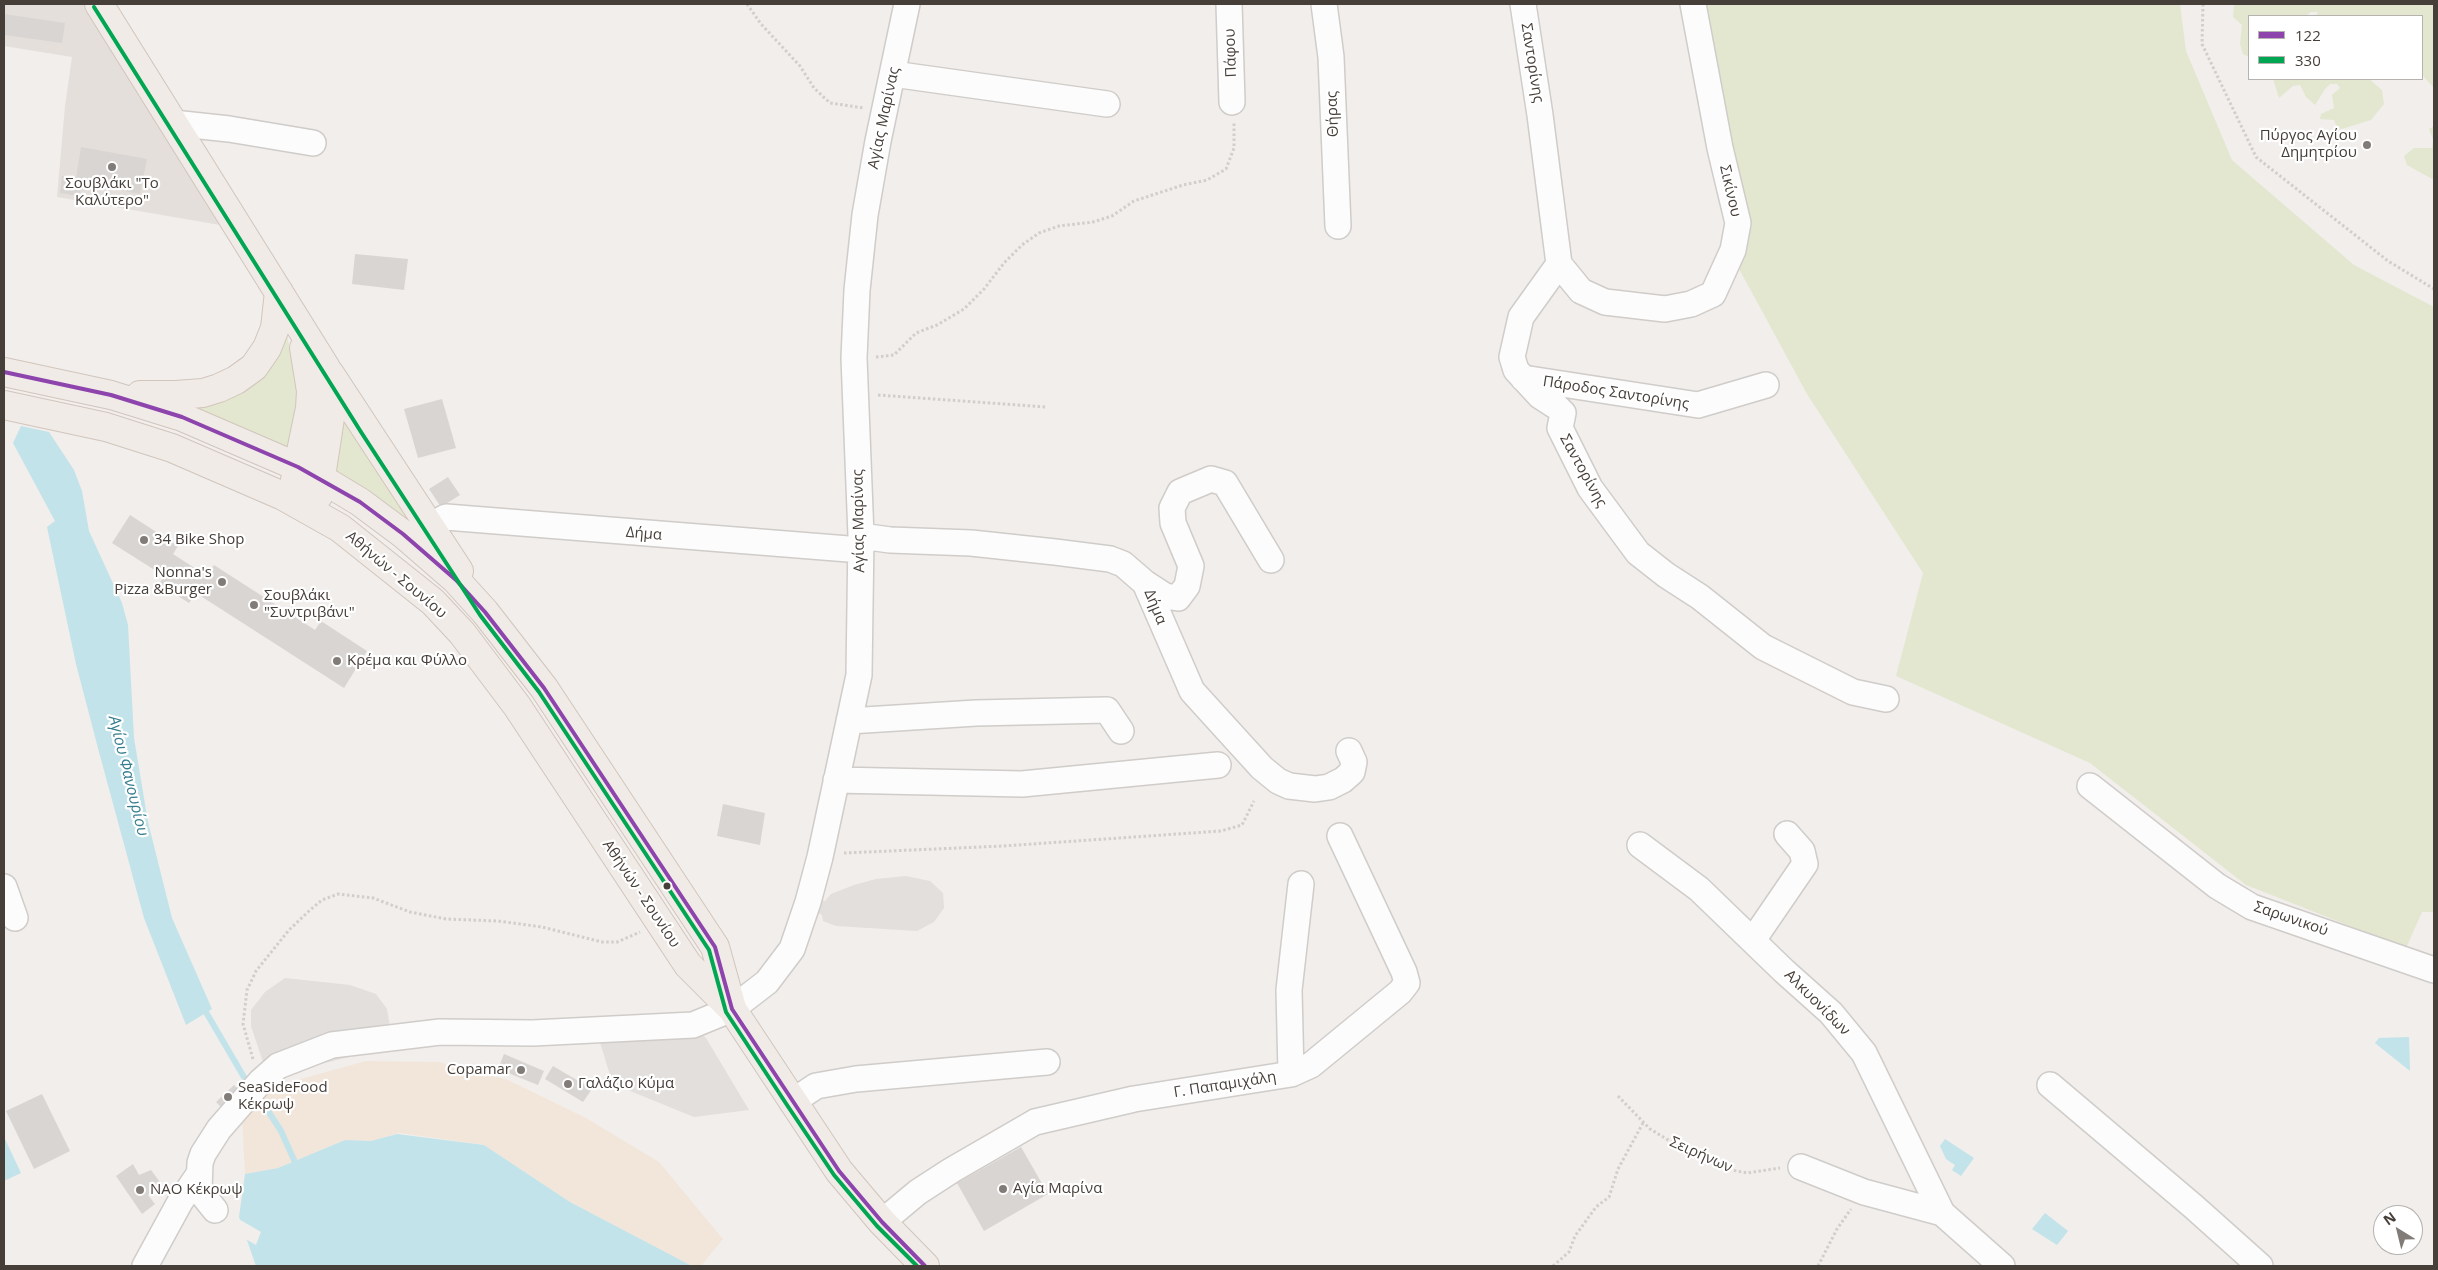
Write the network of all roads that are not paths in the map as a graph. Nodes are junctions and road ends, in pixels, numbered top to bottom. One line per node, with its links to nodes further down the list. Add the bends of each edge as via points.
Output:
1 (99, 4): 10 (main road)
2 (907, 4): 7 (street, Αγίας Μαρίνας)
3 (1229, 4): 8 (street, Πάφου)
4 (1324, 4): 12 (street, Θήρας, via 1331,58)
5 (1523, 4): 13 (street, Σαντορίνης)
6 (1693, 4): 13 (street, Σικίνου, via 1720,148 1738,223 1733,250 1712,294 1692,304 1665,309 1605,302 1581,291)
7 (893, 74): 9 (street); 25 (street, Αγίας Μαρίνας, via 865,214 857,290 854,358)
8 (1232, 102)
9 (1107, 104)
10 (174, 123): 11 (street); 14 (main road)
11 (313, 143)
12 (1338, 226)
13 (1559, 264): 18 (street, Σαντορίνης, via 1521,317 1512,357)
14 (279, 292): 15 (main road); 20 (main road, via 275,328 267,348 254,367 236,380 203,392 176,396)
15 (301, 327): 16 (main road); 22 (main road, via 311,391)
16 (326, 368): 22 (main road, via 332,405); 24 (main road)
17 (4, 372): 20 (main road, Αθήνών - Σουνίου)
18 (1523, 378): 19 (street, Πάροδος Σαντορίνης, via 1698,405); 29 (street, Σαντορίνης, via 1563,414 1560,428 1586,481 1638,553 1763,647 1853,692)
19 (1766, 385)
20 (111, 394): 22 (main road, Αθήνών - Σουνίου, via 182,417)
21 (4, 405): 23 (main road, Αθήνών - Σουνίου, via 106,427 153,442)
22 (310, 473): 23 (main road); 28 (main road, Αθήνών - Σουνίου, via 360,502 402,534 456,580)
23 (302, 506): 44 (main road, Αθήνών - Σουνίου, via 340,528 382,560 433,602 462,633 517,706 688,965)
24 (430, 526): 25 (street, Δήμα, via 446,517); 28 (main road)
25 (861, 543): 27 (street, Δήμα, via 890,540 971,543 1110,559 1133,570); 30 (street, Αγίας Μαρίνας, via 859,675)
26 (1271, 560): 27 (street, via 1225,483 1211,479 1180,492 1172,508 1174,523 1191,566 1187,586 1178,598 1165,596)
27 (1145, 583): 32 (street, Δήμα, via 1192,691 1262,768 1289,786 1308,789 1329,787 1352,772 1354,762)
28 (485, 612): 44 (main road, Αθήνών - Σουνίου, via 544,688 715,947)
29 (1886, 699)
30 (849, 721): 31 (street, via 976,713 1107,710); 34 (street, Αγίας Μαρίνας)
31 (1121, 731)
32 (1349, 751)
33 (1218, 765): 34 (street, via 1022,784)
34 (836, 780): 44 (street, Αγίας Μαρίνας, via 820,857 792,949 767,982)
35 (2090, 786): 43 (street, Σαρωνικού, via 2218,886 2252,907)
36 (1788, 834): 42 (street, via 1802,851 1805,864)
37 (1340, 836): 46 (street, Γ. Παπαμιχάλη, via 1407,983 1311,1065)
38 (1640, 845): 42 (street, Αλκυονίδων, via 1700,889)
39 (1301, 884): 46 (street, via 1289,990)
40 (4, 887): 41 (street)
41 (15, 918)
42 (1754, 940): 52 (street, Αλκυονίδων, via 1831,1013 1864,1052)
43 (2434, 970)
44 (732, 1009): 48 (main road, Αθήνών - Σουνίου); 50 (street, Αγίας Μαρίνας, via 693,1025 676,1027 440,1032 332,1044 278,1066 261,1081 210,1142 200,1163)
45 (1047, 1062): 48 (street, via 856,1079 816,1086)
46 (1291, 1074): 53 (street, Γ. Παπαμιχάλη, via 1134,1099 1035,1122 918,1192)
47 (2050, 1084): 57 (street)
48 (792, 1102): 53 (main road, Αθήνών - Σουνίου, via 839,1171)
49 (1801, 1167): 52 (street, via 1864,1192)
50 (199, 1174): 51 (street, via 199,1190); 54 (street)
51 (215, 1210)
52 (1942, 1213): 56 (street, Αλκυονίδων)
53 (882, 1222): 55 (main road, Αθήνών - Σουνίου)
54 (145, 1266)
55 (925, 1266)
56 (2002, 1266)
57 (2260, 1266)

